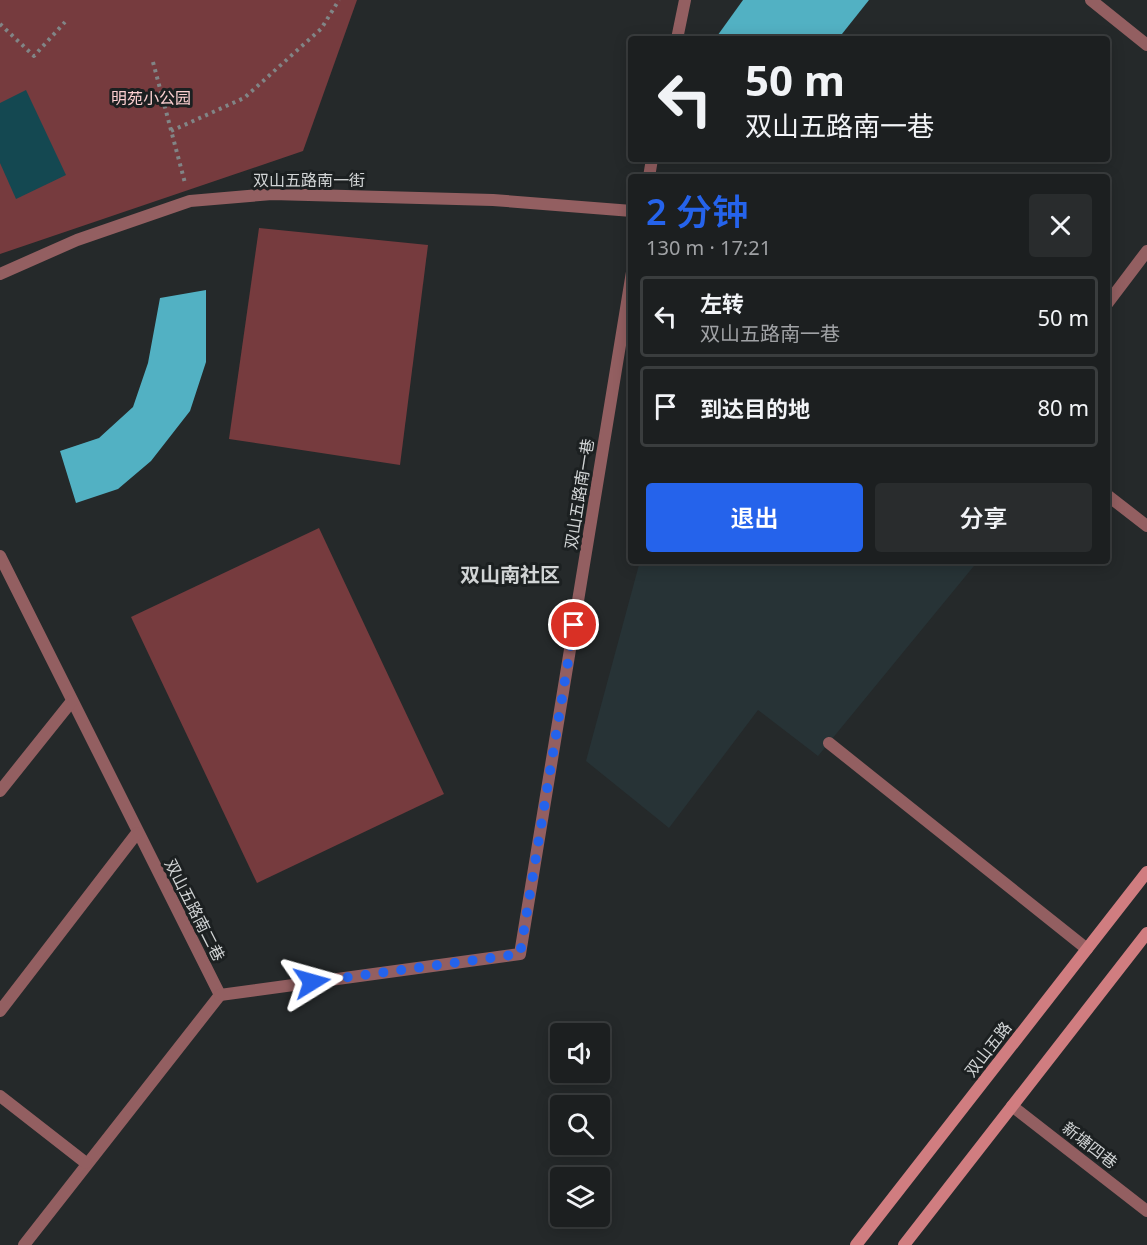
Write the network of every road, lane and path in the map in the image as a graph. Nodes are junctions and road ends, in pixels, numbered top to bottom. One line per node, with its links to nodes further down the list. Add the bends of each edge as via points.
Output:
1 (339, 0): 9 (path, via 321,29 244,98)
2 (685, 0): 6 (street)
3 (1091, 0): 7 (street)
4 (65, 22): 5 (path, via 34,56)
5 (0, 24)
6 (678, 36)
7 (1147, 45)
8 (153, 62): 9 (path)
9 (171, 131): 10 (path)
10 (190, 201): 11 (street, 双山五路南一街, via 272,194 493,200); 13 (street, 双山五路南一街, via 77,240)
11 (628, 211)
12 (1147, 251): 15 (street)
13 (0, 274)
14 (628, 296): 26 (street, 双山五路南一巷, via 520,954)
15 (1110, 300)
16 (1110, 497): 17 (street)
17 (1147, 526)
18 (1, 562): 19 (street, 双山五路南二巷)
19 (72, 701): 21 (street); 22 (street, 双山五路南二巷)
20 (829, 743): 25 (street)
21 (0, 791)
22 (137, 834): 26 (street, 双山五路南二巷); 27 (street)
23 (1147, 872): 25 (main road, 双山五路)
24 (1147, 933): 29 (main road)
25 (1087, 949): 33 (main road, 双山五路)
26 (220, 994): 30 (street)
27 (0, 1011)
28 (0, 1096): 30 (street)
29 (1012, 1106): 31 (street, 新塘四巷); 34 (main road)
30 (86, 1163): 32 (street)
31 (1147, 1211)
32 (24, 1245)
33 (856, 1245)
34 (904, 1245)

